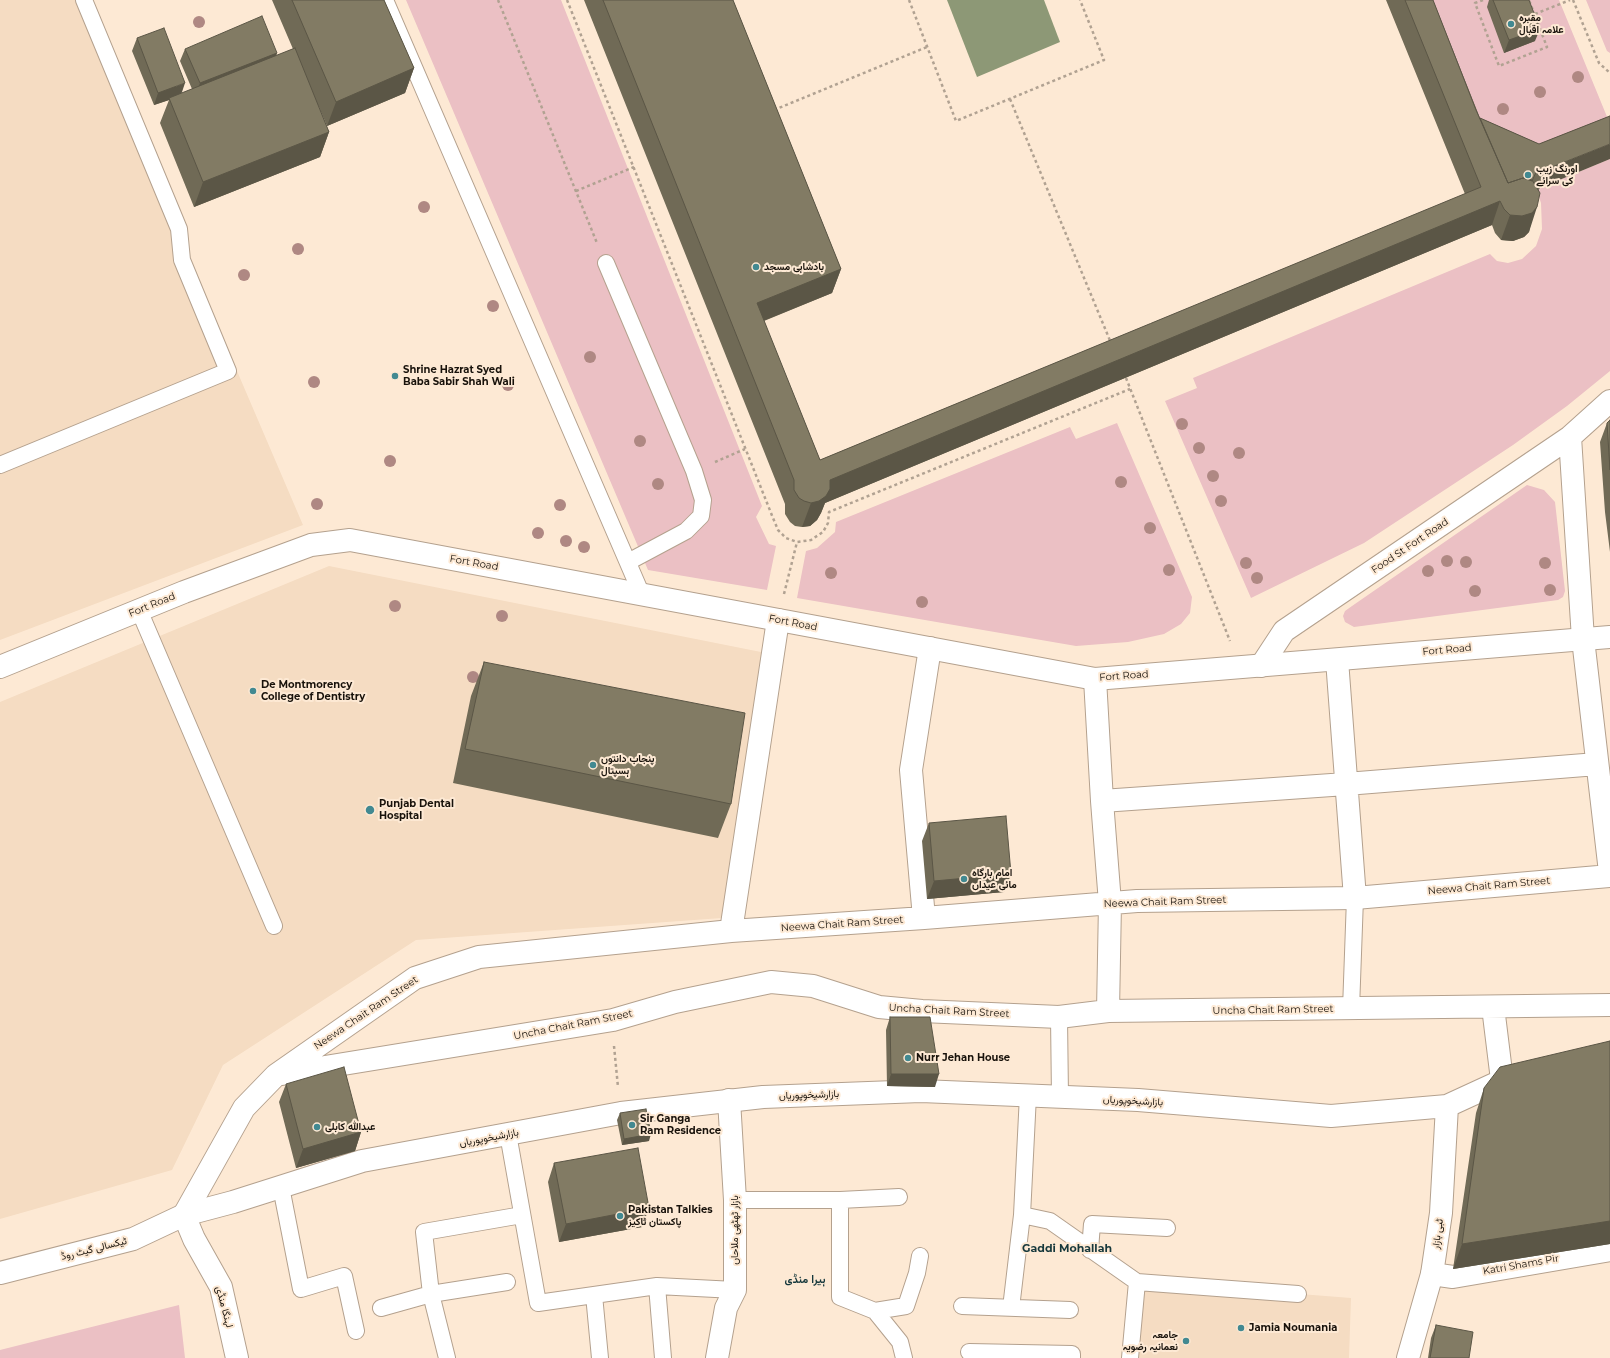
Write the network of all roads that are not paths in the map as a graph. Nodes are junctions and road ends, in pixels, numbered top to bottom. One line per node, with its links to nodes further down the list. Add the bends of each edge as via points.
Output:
1 (84, 0): 6 (lane, via 179,229 182,260 228,371)
2 (385, 0): 7 (lane)
3 (606, 263): 7 (lane, via 694,471 703,500 701,516 686,531)
4 (1610, 401): 5 (street, Food St Fort Road)
5 (1570, 437): 12 (street); 15 (street, Food St Fort Road, via 1284,631)
6 (0, 465)
7 (628, 562): 8 (lane)
8 (641, 594): 9 (street, Fort Road, via 350,540 311,545); 10 (street, Fort Road)
9 (139, 610): 16 (street, Fort Road); 26 (lane)
10 (778, 620): 13 (street, Fort Road); 27 (street)
11 (1610, 637): 12 (street, Fort Road)
12 (1583, 639): 14 (street, Fort Road); 18 (street)
13 (930, 648): 17 (street, Fort Road); 25 (street, via 911,770)
14 (1337, 660): 15 (street, Fort Road); 19 (street)
15 (1251, 666): 17 (street, Fort Road)
16 (0, 667)
17 (1095, 679): 20 (street)
18 (1597, 764): 19 (street); 21 (street)
19 (1346, 784): 20 (street); 23 (street)
20 (1102, 801): 24 (street)
21 (1610, 872)
22 (1610, 876): 23 (street, Neewa Chait Ram Street)
23 (1355, 898): 24 (street, Neewa Chait Ram Street); 30 (lane)
24 (1110, 903): 25 (street, Neewa Chait Ram Street); 31 (street)
25 (924, 918): 27 (street, Neewa Chait Ram Street)
26 (274, 926)
27 (731, 931): 34 (street, Neewa Chait Ram Street, via 480,957 415,978)
28 (1610, 1005): 29 (street, Uncha Chait Ram Street)
29 (1493, 1007): 30 (street, Uncha Chait Ram Street); 35 (street)
30 (1351, 1009): 31 (street, Uncha Chait Ram Street)
31 (1108, 1011): 32 (street, Uncha Chait Ram Street)
32 (1059, 1017): 34 (street, Uncha Chait Ram Street, via 880,1007 813,986 770,982 675,1002 613,1020); 37 (lane)
33 (1528, 1071): 35 (street, بازارشیخوپوریاں)
34 (276, 1075): 45 (street, Neewa Chait Ram Street, via 244,1108)
35 (1502, 1080): 39 (street, بازارشیخوپوریاں)
36 (1028, 1095): 37 (street, بازارشیخوپوریاں); 38 (street, بازارشیخوپوریاں, via 921,1091); 47 (lane)
37 (1060, 1097): 39 (street, بازارشیخوپوریاں, via 1138,1100 1331,1116)
38 (729, 1100): 40 (street, بازارشیخوپوریاں, via 621,1113); 43 (street, بازار ٹھٹھی ملاحاں)
39 (1447, 1106): 53 (street, ٹبی بازار, via 1441,1213)
40 (508, 1134): 41 (street, بازارشیخوپوریاں, via 362,1161); 46 (lane)
41 (281, 1187): 45 (street, بازارشیخوپوریاں); 66 (lane, via 301,1289 344,1276)
42 (899, 1197): 44 (lane)
43 (735, 1200): 44 (lane); 57 (street, بازار ٹھٹھی ملاحاں)
44 (840, 1200): 65 (lane, via 840,1297)
45 (184, 1214): 52 (street, ٹیکسالی گیٹ روڈ, via 133,1239); 69 (street, لہنگا منڈی, via 197,1245 221,1287)
46 (522, 1215): 58 (lane, via 424,1232); 60 (lane, via 538,1303)
47 (1022, 1215): 49 (lane, via 1050,1221); 63 (lane)
48 (1167, 1228): 49 (lane, via 1092,1224)
49 (1090, 1250): 55 (lane)
50 (1610, 1250): 53 (street, Katri Shams Pir, via 1453,1277)
51 (920, 1256): 65 (lane, via 906,1306)
52 (0, 1273)
53 (1432, 1274): 77 (street, ٹبی بازار)
54 (507, 1282): 58 (lane)
55 (1137, 1282): 59 (lane); 76 (lane)
56 (657, 1286): 57 (lane); 60 (lane); 72 (lane)
57 (735, 1290): 73 (street, بازار ٹھٹھی ملاحاں, via 726,1308)
58 (430, 1294): 62 (lane); 70 (lane)
59 (1298, 1294)
60 (594, 1295): 71 (lane)
61 (962, 1306): 63 (lane)
62 (381, 1308)
63 (1011, 1308): 64 (lane)
64 (1070, 1310)
65 (875, 1312): 74 (lane, via 900,1342)
66 (356, 1331)
67 (968, 1352): 68 (lane)
68 (1042, 1356): 75 (lane, via 1072,1354)
69 (237, 1358)
70 (447, 1358)
71 (600, 1358)
72 (663, 1358)
73 (717, 1358)
74 (904, 1358)
75 (1072, 1358)
76 (1130, 1358)
77 (1408, 1358)

